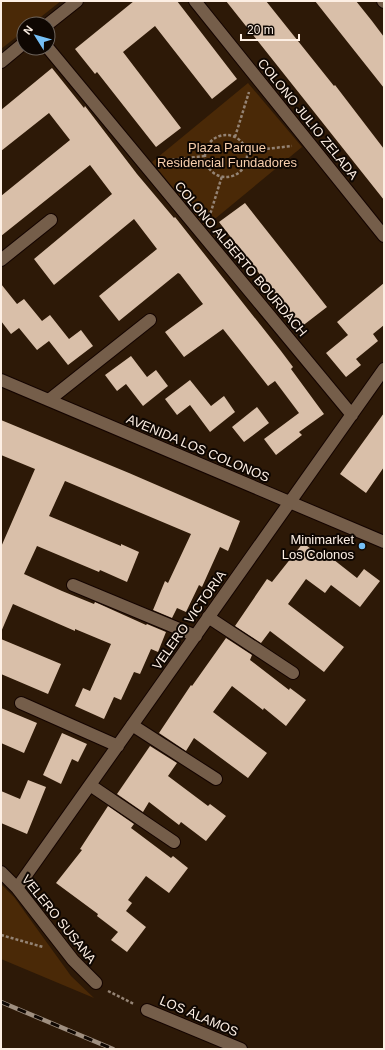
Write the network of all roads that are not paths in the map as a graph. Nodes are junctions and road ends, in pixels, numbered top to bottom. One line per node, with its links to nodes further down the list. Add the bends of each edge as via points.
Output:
1 (77, 1): 3 (street)
2 (195, 1): 8 (street, COLONO JULIO ZELADA)
3 (56, 18)
4 (16, 50): 6 (street)
5 (55, 56): 16 (street, COLONO ALBERTO BOURDACH)
6 (1, 62)
7 (51, 220): 9 (street)
8 (384, 236)
9 (1, 260)
10 (150, 320): 15 (street)
11 (384, 369): 16 (street, VELERO VICTORIA)
12 (1, 376): 14 (street)
13 (1, 380): 14 (street, AVENIDA LOS COLONOS)
14 (21, 388): 15 (street, AVENIDA LOS COLONOS)
15 (49, 400): 17 (street, AVENIDA LOS COLONOS)
16 (352, 415): 17 (street, VELERO VICTORIA)
17 (290, 503): 18 (street, AVENIDA LOS COLONOS); 20 (street, VELERO VICTORIA)
18 (384, 542)
19 (74, 585): 21 (street)
20 (208, 618): 21 (street, VELERO VICTORIA); 22 (street)
21 (196, 636): 24 (street, VELERO VICTORIA)
22 (293, 673)
23 (21, 703): 25 (street)
24 (132, 725): 25 (street, VELERO VICTORIA); 26 (street)
25 (118, 746): 27 (street, VELERO VICTORIA)
26 (216, 779)
27 (90, 785): 28 (street); 30 (street, VELERO VICTORIA)
28 (174, 842)
29 (1, 872): 30 (street, VELERO SUSANA)
30 (17, 888): 31 (street, VELERO SUSANA, via 85,974)
31 (96, 983)
32 (147, 1010): 33 (street, LOS ÁLAMOS)
33 (241, 1049)

